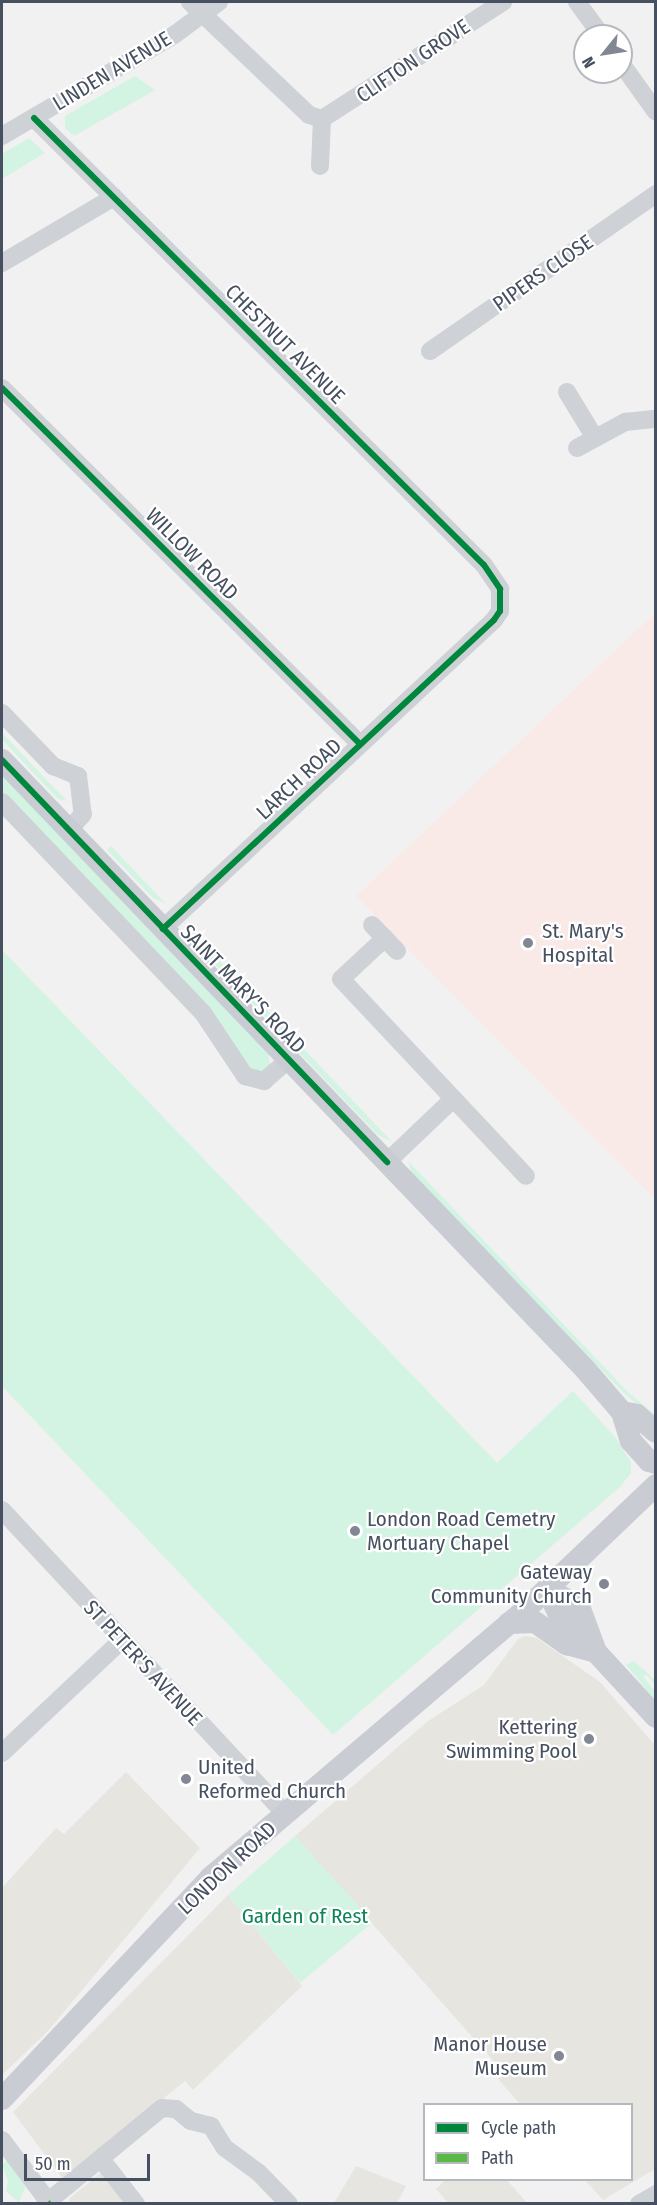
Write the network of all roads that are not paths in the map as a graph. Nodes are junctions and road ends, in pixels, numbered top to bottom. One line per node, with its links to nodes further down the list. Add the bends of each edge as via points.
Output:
1 (190, 2): 5 (street)
2 (219, 2): 5 (street, LINDEN AVENUE)
3 (502, 2): 10 (street, CLIFTON GROVE)
4 (577, 2): 6 (street)
5 (203, 15): 9 (street, LINDEN AVENUE); 10 (street, via 309,115)
6 (593, 24)
7 (633, 80): 8 (street)
8 (656, 112)
9 (34, 118): 11 (street, LINDEN AVENUE); 14 (street, CHESTNUT AVENUE)
10 (322, 119): 12 (street)
11 (2, 136)
12 (320, 166)
13 (656, 194): 16 (street, PIPERS CLOSE)
14 (114, 197): 15 (street); 22 (street, CHESTNUT AVENUE, via 484,565 496,579)
15 (2, 263)
16 (430, 351)
17 (2, 388): 24 (street, WILLOW ROAD)
18 (567, 392): 20 (street)
19 (656, 419): 20 (street, via 633,419)
20 (595, 438): 21 (street)
21 (577, 448)
22 (502, 600): 24 (street, LARCH ROAD, via 494,620)
23 (2, 713): 27 (street, via 53,766 78,776 82,814)
24 (360, 744): 28 (street, LARCH ROAD)
25 (2, 760): 27 (main road, SAINT MARY'S ROAD)
26 (2, 802): 30 (street, SAINT MARY'S ROAD, via 203,1013 245,1076 264,1081)
27 (69, 830): 28 (main road, SAINT MARY'S ROAD)
28 (163, 929): 30 (main road, SAINT MARY'S ROAD)
29 (385, 938): 31 (street, via 341,979)
30 (288, 1060): 32 (main road, SAINT MARY'S ROAD)
31 (452, 1101): 32 (street); 33 (street)
32 (387, 1162): 34 (main road, SAINT MARY'S ROAD)
33 (526, 1176)
34 (622, 1413): 35 (main road, SAINT MARY'S ROAD, via 638,1415); 36 (main road, SAINT MARY'S ROAD, via 631,1441 649,1461)
35 (656, 1432)
36 (656, 1463)
37 (656, 1485): 39 (main road, LONDON ROAD)
38 (4, 1516): 43 (street, ST PETER'S AVENUE)
39 (579, 1561): 40 (main road, LONDON ROAD); 41 (main road)
40 (547, 1589): 41 (main road); 42 (main road, LONDON ROAD); 44 (main road, via 565,1627)
41 (579, 1606): 44 (main road)
42 (509, 1623): 44 (main road, via 535,1622 567,1644); 47 (main road, LONDON ROAD)
43 (121, 1641): 46 (street); 47 (street, ST PETER'S AVENUE)
44 (590, 1651): 45 (main road)
45 (656, 1717)
46 (2, 1753)
47 (285, 1814): 48 (main road, LONDON ROAD, via 210,1878 131,1966)
48 (2, 2097)
49 (2, 2140): 52 (street)
50 (101, 2159): 52 (street); 53 (street); 54 (street, via 162,2108 176,2109 191,2121 211,2126 225,2148 259,2173)
51 (656, 2194): 55 (street)
52 (47, 2202)
53 (136, 2204)
54 (289, 2204)
55 (639, 2204)

